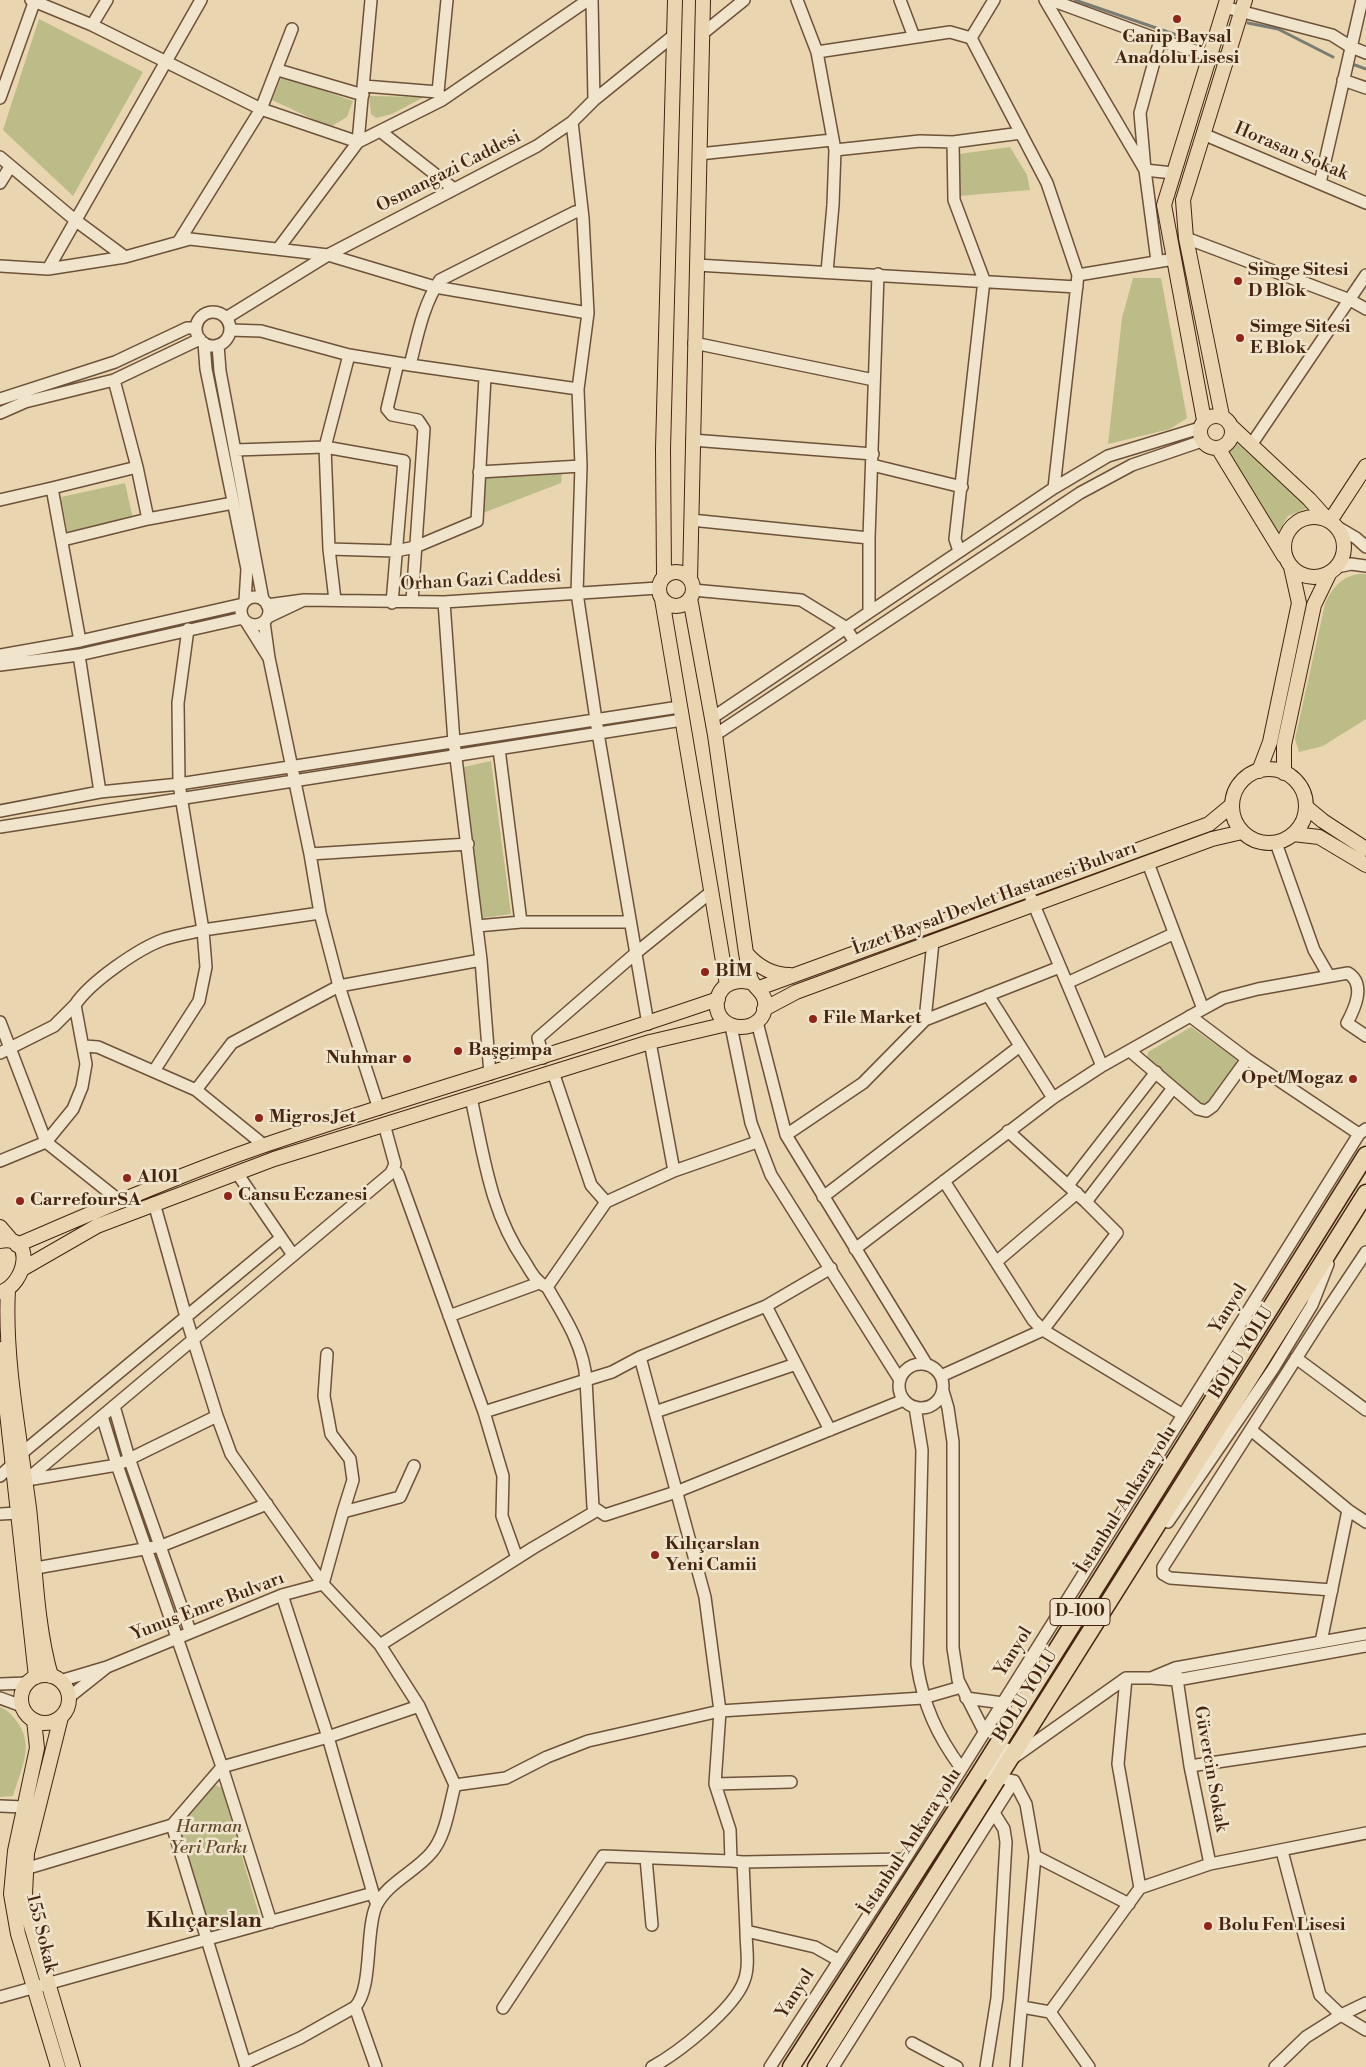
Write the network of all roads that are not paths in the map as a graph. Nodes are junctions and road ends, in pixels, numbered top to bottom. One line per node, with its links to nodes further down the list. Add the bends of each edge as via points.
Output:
1 (33, 0): 18 (street); 36 (street)
2 (107, 0): 18 (street)
3 (201, 0): 30 (street)
4 (371, 0): 34 (street)
5 (447, 0): 35 (street)
6 (590, 0): 35 (street); 37 (street)
7 (675, 0): 21 (main road)
8 (703, 0): 20 (main road)
9 (744, 0): 20 (street)
10 (796, 0): 26 (street)
11 (900, 0): 22 (street)
12 (994, 0): 23 (street)
13 (1045, 0): 49 (street)
14 (1051, 0): 24 (street)
15 (1362, 0): 25 (street)
16 (1225, 3): 17 (street); 28 (main road)
17 (1243, 5): 25 (street, via 1332,35); 29 (main road)
18 (92, 25): 30 (street)
19 (292, 29): 31 (street)
20 (702, 34): 46 (main road)
21 (673, 36): 37 (street, Osmangazi Caddesi); 122 (main road)
22 (914, 37): 23 (street, via 950,32); 26 (street)
23 (971, 38): 41 (street)
24 (1160, 40): 28 (street); 49 (street, via 1140,113)
25 (1351, 47): 27 (street); 32 (street)
26 (817, 52): 45 (street)
27 (1366, 53)
28 (1208, 55): 29 (street); 50 (main road)
29 (1225, 60): 42 (main road)
30 (166, 62): 38 (street); 56 (street)
31 (278, 70): 34 (street); 38 (street)
32 (1343, 80): 33 (street); 52 (street)
33 (1366, 88)
34 (363, 90): 35 (street); 43 (street)
35 (440, 96): 40 (street)
36 (0, 98)
37 (594, 100): 39 (street, Osmangazi Caddesi)
38 (261, 109): 43 (street); 58 (street)
39 (572, 122): 53 (street, Osmangazi Caddesi, via 536,146); 55 (street)
40 (380, 131): 43 (street); 53 (street)
41 (1021, 133): 44 (street); 71 (street, via 1047,183)
42 (1203, 134): 52 (street, Horasan Sokak); 57 (main road, via 1183,200)
43 (358, 142): 59 (street)
44 (953, 142): 45 (street); 70 (street, via 954,200)
45 (833, 145): 46 (street); 67 (street)
46 (699, 154): 64 (main road)
47 (0, 157): 48 (street)
48 (10, 167): 51 (street); 56 (street)
49 (1145, 170): 50 (street); 63 (street)
50 (1172, 173): 62 (main road, via 1164,205)
51 (0, 183)
52 (1320, 183): 54 (street, Horasan Sokak)
53 (454, 189): 60 (street, Osmangazi Caddesi)
54 (1366, 203)
55 (582, 211): 72 (street, via 444,277); 75 (street)
56 (75, 220): 61 (street); 66 (street)
57 (1186, 238): 73 (street); 90 (main road)
58 (179, 241): 59 (street, via 190,239); 61 (street)
59 (278, 250): 60 (street)
60 (328, 255): 72 (street); 76 (street, Osmangazi Caddesi)
61 (125, 257): 66 (street)
62 (1174, 259): 63 (street); 91 (main road)
63 (1157, 261): 71 (street)
64 (696, 265): 67 (street); 79 (main road)
65 (0, 266): 66 (street)
66 (48, 269)
67 (828, 272): 68 (street)
68 (878, 274): 70 (street); 86 (street)
69 (1366, 275): 73 (street)
70 (984, 280): 71 (street); 104 (street)
71 (1078, 281): 106 (street)
72 (435, 288): 75 (street); 83 (street)
73 (1350, 300): 74 (street); 93 (street)
74 (1366, 309)
75 (588, 313): 87 (street)
76 (226, 318): 77 (street); 78 (street, via 218,312 208,313 200,319)
77 (230, 330): 80 (street, via 226,339); 81 (street, via 261,331)
78 (200, 337): 80 (street); 85 (street); 88 (street, via 187,328 106,365); 108 (street)
79 (694, 343): 86 (street); 92 (main road)
80 (218, 344): 96 (street)
81 (349, 355): 82 (street); 94 (street)
82 (398, 363): 83 (street); 99 (street, via 387,409 392,415 423,424)
83 (410, 365): 84 (street)
84 (485, 377): 87 (street); 103 (street)
85 (114, 380): 89 (street, via 25,402); 102 (street)
86 (874, 380): 97 (street)
87 (578, 389): 100 (street)
88 (0, 399)
89 (0, 414)
90 (1226, 421): 91 (main road, via 1212,416); 93 (main road); 95 (main road, via 1230,440)
91 (1202, 430): 95 (main road, via 1209,447); 106 (street, via 1108,456); 138 (street, via 1110,475)
92 (692, 440): 97 (street); 110 (main road)
93 (1251, 445): 111 (main road)
94 (325, 447): 96 (street); 98 (street); 116 (street)
95 (1218, 448): 119 (main road)
96 (235, 450): 128 (street)
97 (873, 460): 104 (street); 112 (street)
98 (404, 461): 99 (street); 117 (street)
99 (420, 464): 114 (street)
100 (581, 466): 103 (street); 124 (street)
101 (1366, 466): 111 (main road)
102 (138, 467): 105 (street); 109 (street)
103 (479, 472): 114 (street, via 477,520)
104 (962, 487): 118 (street, via 955,539)
105 (52, 488): 107 (street); 113 (street)
106 (1054, 488): 118 (street)
107 (0, 500)
108 (233, 503): 109 (street); 130 (street, via 247,569)
109 (148, 519): 113 (street)
110 (691, 520): 112 (street); 123 (main road)
111 (1332, 523): 115 (street); 119 (main road, via 1310,516 1291,527 1284,542); 121 (main road, via 1344,547 1342,559)
112 (869, 538): 132 (street)
113 (63, 540): 137 (street)
114 (415, 546): 117 (street); 127 (street)
115 (1366, 547)
116 (329, 548): 117 (street); 126 (street)
117 (396, 551): 131 (street)
118 (959, 551): 132 (street)
119 (1289, 563): 121 (main road, via 1298,572 1314,577); 152 (main road, via 1299,603 1270,742)
120 (1366, 566): 121 (street, via 1351,564)
121 (1334, 569): 153 (main road, via 1314,605 1284,745)
122 (662, 588): 123 (main road, via 677,572); 123 (main road, via 667,603 677,606 684,604); 124 (street, Orhan Gazi Caddesi); 143 (main road)
123 (691, 589): 135 (street, via 801,600); 144 (main road)
124 (577, 593): 129 (street, Orhan Gazi Caddesi); 145 (street)
125 (304, 600): 126 (street, Orhan Gazi Caddesi); 128 (street, Orhan Gazi Caddesi); 134 (street)
126 (335, 600): 131 (street, Orhan Gazi Caddesi)
127 (412, 601): 129 (street, Orhan Gazi Caddesi); 131 (street, Orhan Gazi Caddesi)
128 (265, 602): 130 (street, via 254,598); 134 (street)
129 (444, 602): 148 (street)
130 (244, 603): 133 (street); 137 (street)
131 (392, 603)
132 (869, 612): 135 (street)
133 (245, 620): 134 (street, via 257,625); 136 (street); 141 (street)
134 (266, 620): 141 (street)
135 (845, 627): 138 (street); 144 (street)
136 (188, 629): 140 (street); 155 (street, via 178,703)
137 (80, 641): 139 (street)
138 (855, 642): 147 (street)
139 (0, 655)
140 (79, 655): 142 (street); 156 (street)
141 (269, 658): 151 (street)
142 (0, 665)
143 (681, 714): 145 (street); 146 (street); 171 (main road)
144 (712, 718): 147 (main road)
145 (596, 720): 146 (street); 148 (street)
146 (598, 733): 149 (street); 175 (street)
147 (715, 735): 181 (main road)
148 (454, 742): 150 (street); 151 (street)
149 (499, 749): 150 (street); 174 (street)
150 (456, 755): 154 (street); 165 (street)
151 (292, 766): 154 (street); 155 (street)
152 (1259, 771): 153 (main road); 158 (main road, via 1241,782)
153 (1284, 773): 159 (main road, via 1292,777 1302,790)
154 (295, 779): 157 (street); 167 (street)
155 (180, 784): 156 (street); 157 (street)
156 (100, 792): 160 (street)
157 (183, 798): 161 (street); 177 (street)
158 (1232, 805): 162 (main road, via 1234,819); 170 (main road, İzzet Baysal Devlet Hastanesi Bulvarı, via 1209,824)
159 (1306, 806): 163 (main road, via 1302,822); 166 (main road, via 1322,821)
160 (0, 811)
161 (0, 827)
162 (1242, 832): 164 (main road, via 1261,842); 168 (main road, İzzet Baysal Devlet Hastanesi Bulvarı)
163 (1293, 834): 164 (main road); 169 (main road, via 1319,837)
164 (1276, 842): 185 (street, via 1314,950)
165 (468, 844): 167 (street); 176 (street)
166 (1366, 849)
167 (310, 854): 173 (street)
168 (1148, 863): 172 (main road, İzzet Baysal Devlet Hastanesi Bulvarı); 178 (street)
169 (1366, 866)
170 (1028, 889): 172 (street); 184 (main road, İzzet Baysal Devlet Hastanesi Bulvarı)
171 (711, 892): 180 (street); 187 (main road)
172 (1034, 904): 179 (main road, İzzet Baysal Devlet Hastanesi Bulvarı); 183 (street)
173 (320, 913): 177 (street); 189 (street)
174 (521, 922): 175 (street); 176 (street)
175 (630, 922): 180 (street)
176 (476, 926): 182 (street)
177 (203, 930): 192 (street, via 164,940 149,948 106,975 83,993); 210 (street, via 206,967 199,1001)
178 (1173, 934): 186 (street); 194 (street)
179 (933, 942): 193 (main road, İzzet Baysal Devlet Hastanesi Bulvarı, via 796,992); 196 (street)
180 (636, 952): 199 (street); 207 (street, via 538,1038)
181 (746, 953): 184 (main road, via 771,972); 188 (main road)
182 (481, 960): 189 (street); 213 (street)
183 (1060, 967): 186 (street); 190 (street)
184 (798, 974): 188 (main road, İzzet Baysal Devlet Hastanesi Bulvarı)
185 (1329, 976): 194 (street, via 1258,988 1223,998); 201 (street, via 1348,974 1355,977 1358,994 1347,1023)
186 (1067, 983): 209 (street)
187 (727, 985): 188 (main road, via 738,980); 191 (main road)
188 (756, 985): 193 (main road, via 763,994)
189 (339, 986): 215 (street, via 232,1043); 218 (street)
190 (988, 995): 196 (street); 204 (street)
191 (718, 999): 199 (main road); 200 (main road, via 719,1014)
192 (75, 1005): 203 (street); 205 (street, via 54,1026)
193 (764, 1009): 198 (main road)
194 (1202, 1009): 195 (street)
195 (1190, 1016): 206 (street); 208 (street)
196 (924, 1020): 222 (street, via 863,1083)
197 (0, 1022): 205 (street)
198 (757, 1022): 200 (main road, via 743,1028); 222 (street)
199 (648, 1024): 207 (main road)
200 (729, 1025): 202 (main road); 224 (street)
201 (1366, 1036)
202 (650, 1042): 211 (main road); 229 (street)
203 (84, 1046): 210 (street, via 98,1047); 223 (street, via 86,1064 82,1087 73,1108)
204 (1020, 1046): 217 (street); 235 (street)
205 (4, 1051): 223 (street)
206 (1130, 1051): 209 (street); 212 (street)
207 (543, 1058): 213 (main road)
208 (1247, 1059): 214 (street, via 1206,1111 1198,1109); 221 (street)
209 (1102, 1066): 217 (street)
210 (154, 1071): 215 (street)
211 (553, 1072): 216 (main road); 237 (street, via 591,1185)
212 (1156, 1072): 214 (street); 232 (street)
213 (490, 1074): 218 (main road)
214 (1173, 1088): 238 (street)
215 (196, 1090): 225 (street)
216 (471, 1098): 219 (main road); 250 (street, via 496,1208 511,1242)
217 (1053, 1098): 220 (street)
218 (379, 1109): 225 (main road)
219 (384, 1124): 228 (street); 230 (main road)
220 (1008, 1131): 231 (street); 232 (street)
221 (1362, 1132): 276 (street, Yanyol)
222 (786, 1135): 235 (street)
223 (46, 1142): 227 (street); 236 (street)
224 (757, 1142): 229 (street); 249 (street, via 771,1175)
225 (264, 1146): 236 (main road)
226 (1366, 1155): 379 (highway, İstanbul-Ankara yolu / D-100, via 979,1774)
227 (0, 1161)
228 (394, 1169): 246 (street); 254 (street)
229 (674, 1170): 237 (street)
230 (237, 1173): 239 (main road); 242 (street)
231 (944, 1181): 244 (street); 247 (street)
232 (1069, 1184): 233 (street)
233 (1077, 1193): 238 (street); 247 (street)
234 (1366, 1193): 241 (highway, BOLU YOLU / D-100)
235 (823, 1197): 244 (street)
236 (120, 1201): 243 (main road)
237 (606, 1202): 250 (street)
238 (1086, 1202): 257 (street, via 1117,1233)
239 (154, 1203): 248 (main road, via 90,1230); 255 (street)
240 (0, 1227): 243 (main road)
241 (1338, 1237): 252 (street); 380 (highway, BOLU YOLU / D-100)
242 (281, 1238): 246 (street); 255 (street)
243 (10, 1242): 248 (main road, via 25,1255)
244 (855, 1249): 264 (street)
245 (1366, 1252): 256 (street)
246 (293, 1255): 258 (street)
247 (996, 1262): 257 (street, via 1033,1320)
248 (24, 1268): 251 (main road)
249 (831, 1268): 253 (street); 268 (street)
250 (543, 1285): 254 (street); 267 (street, via 573,1332 585,1364)
251 (4, 1291): 281 (main road)
252 (1312, 1305): 256 (street); 265 (street)
253 (766, 1306): 261 (street); 263 (street)
254 (449, 1316): 274 (street)
255 (186, 1317): 258 (street); 281 (street)
256 (1320, 1320): 262 (street)
257 (1043, 1330): 266 (street); 276 (street)
258 (194, 1338): 271 (street); 278 (street)
259 (0, 1349): 283 (main road)
260 (327, 1354): 292 (street, via 324,1396 331,1434 350,1459 353,1480)
261 (640, 1357): 267 (street, via 612,1372); 275 (street)
262 (1296, 1358): 265 (street); 273 (street); 280 (street)
263 (796, 1364): 275 (street); 279 (street)
264 (927, 1365): 266 (street); 268 (street, via 915,1364)
265 (1273, 1369): 334 (street)
266 (941, 1376): 269 (street)
267 (586, 1380): 274 (street); 291 (street, via 592,1501)
268 (900, 1380): 270 (street)
269 (943, 1391): 272 (street, via 931,1406); 317 (street, via 953,1442 953,1648)
270 (904, 1400): 272 (street); 279 (street)
271 (114, 1406): 277 (street); 282 (street)
272 (915, 1407): 320 (street, via 922,1446 917,1664)
273 (1366, 1410)
274 (484, 1412): 298 (street, via 503,1476 502,1516)
275 (655, 1412): 288 (street)
276 (1183, 1415): 322 (street, Yanyol)
277 (102, 1416): 284 (street); 287 (street)
278 (217, 1416): 282 (street); 289 (street, via 231,1454)
279 (830, 1430): 288 (street)
280 (1251, 1430): 290 (street); 301 (street, via 1163,1568 1164,1574 1170,1578)
281 (22, 1453): 287 (main road)
282 (129, 1458): 284 (street); 296 (street)
283 (12, 1465): 286 (street); 293 (main road)
284 (117, 1465): 287 (street); 297 (street)
285 (414, 1466): 292 (street, via 400,1497)
286 (0, 1476)
287 (25, 1481): 299 (main road)
288 (676, 1492): 291 (street, via 605,1515); 325 (street, via 705,1597)
289 (267, 1504): 296 (street); 300 (street)
290 (1348, 1510): 295 (street); 301 (street)
291 (596, 1511): 298 (street)
292 (343, 1512): 300 (street)
293 (18, 1513): 294 (street); 314 (main road)
294 (0, 1514)
295 (1366, 1522)
296 (161, 1546): 297 (street); 303 (street)
297 (147, 1549): 299 (street); 305 (street)
298 (516, 1558): 307 (street)
299 (36, 1568): 313 (main road, via 43,1632)
300 (323, 1584): 302 (street, Yunus Emre Bulvarı); 307 (street)
301 (1332, 1590): 306 (street)
302 (282, 1595): 303 (street, Yunus Emre Bulvarı); 329 (street)
303 (190, 1631): 305 (street, Yunus Emre Bulvarı)
304 (1366, 1634): 306 (street)
305 (176, 1637): 309 (street, Yunus Emre Bulvarı); 332 (street)
306 (1321, 1642): 310 (street)
307 (380, 1645): 324 (street)
308 (1366, 1646): 315 (street)
309 (107, 1666): 313 (street); 319 (street)
310 (1175, 1668): 312 (street); 315 (street, Güvercin Sokak)
311 (1126, 1678): 312 (street); 334 (street); 352 (street, via 1118,1764)
312 (1150, 1678): 315 (street)
313 (56, 1679): 314 (main road); 319 (main road, via 66,1689)
314 (31, 1680): 316 (street); 323 (main road, via 21,1694)
315 (1177, 1680): 331 (street, Güvercin Sokak)
316 (0, 1684)
317 (961, 1687): 320 (street); 321 (street)
318 (0, 1698): 323 (street)
319 (68, 1698): 326 (main road)
320 (923, 1698): 325 (street); 333 (street, via 940,1737)
321 (966, 1698): 322 (street); 328 (street)
322 (1003, 1703): 328 (street, Yanyol)
323 (22, 1706): 327 (main road)
324 (419, 1706): 329 (street); 338 (street)
325 (720, 1711): 337 (street); 338 (street, via 588,1741 506,1778)
326 (61, 1717): 327 (main road, via 48,1723); 351 (main road, via 32,1828)
327 (34, 1720): 340 (main road, 155 Sokak, via 37,1748)
328 (984, 1731): 333 (street, Yanyol)
329 (328, 1737): 332 (street); 353 (street)
330 (1366, 1740): 331 (street)
331 (1190, 1766): 350 (street, Güvercin Sokak)
332 (222, 1767): 342 (street); 357 (street)
333 (961, 1768): 347 (street, Yanyol)
334 (989, 1775): 335 (street)
335 (1014, 1781): 341 (street); 345 (street, via 1026,1804)
336 (792, 1782): 337 (street)
337 (715, 1784): 348 (street, via 730,1830)
338 (455, 1785): 356 (street, via 440,1841 423,1862)
339 (0, 1806): 340 (street)
340 (23, 1806): 354 (main road, 155 Sokak)
341 (994, 1813): 381 (street); 383 (street, via 1004,1829 1006,1842 997,1998)
342 (172, 1825): 351 (street); 360 (street)
343 (1366, 1833): 344 (street)
344 (1282, 1851): 350 (street); 369 (street, via 1315,1983 1320,1996)
345 (1035, 1856): 355 (street); 366 (street)
346 (646, 1858): 348 (street); 358 (street); 367 (street, via 603,1856)
347 (905, 1859): 349 (street); 361 (street, Yanyol)
348 (731, 1861): 349 (street)
349 (743, 1862): 359 (street)
350 (1210, 1864): 352 (street)
351 (25, 1869): 362 (main road, via 26,1908)
352 (1140, 1888): 355 (street)
353 (373, 1893): 356 (street); 357 (street)
354 (6, 1895): 362 (main road, 155 Sokak)
355 (1129, 1904): 368 (street)
356 (376, 1906): 365 (street, via 362,1995)
357 (271, 1922): 360 (street)
358 (652, 1925)
359 (746, 1931): 361 (street, via 815,1948); 372 (street, via 747,1971 740,1990)
360 (206, 1940): 362 (street); 373 (street)
361 (838, 1960): 378 (street, Yanyol)
362 (42, 1985): 363 (street); 374 (main road, 155 Sokak); 375 (main road)
363 (0, 1997)
364 (1366, 2004): 369 (street)
365 (354, 2006): 373 (street); 376 (street)
366 (1022, 2007): 368 (street); 384 (street)
367 (503, 2008)
368 (1050, 2012): 385 (street)
369 (1341, 2015): 370 (street); 386 (street, via 1306,2037)
370 (1366, 2030)
371 (912, 2043): 382 (street)
372 (665, 2064): 377 (street)
373 (245, 2065)
374 (58, 2067)
375 (73, 2067)
376 (376, 2067)
377 (652, 2067)
378 (770, 2067)
379 (791, 2067)
380 (816, 2067)
381 (833, 2067)
382 (957, 2067)
383 (986, 2067)
384 (1016, 2067)
385 (1089, 2067)
386 (1275, 2067)

